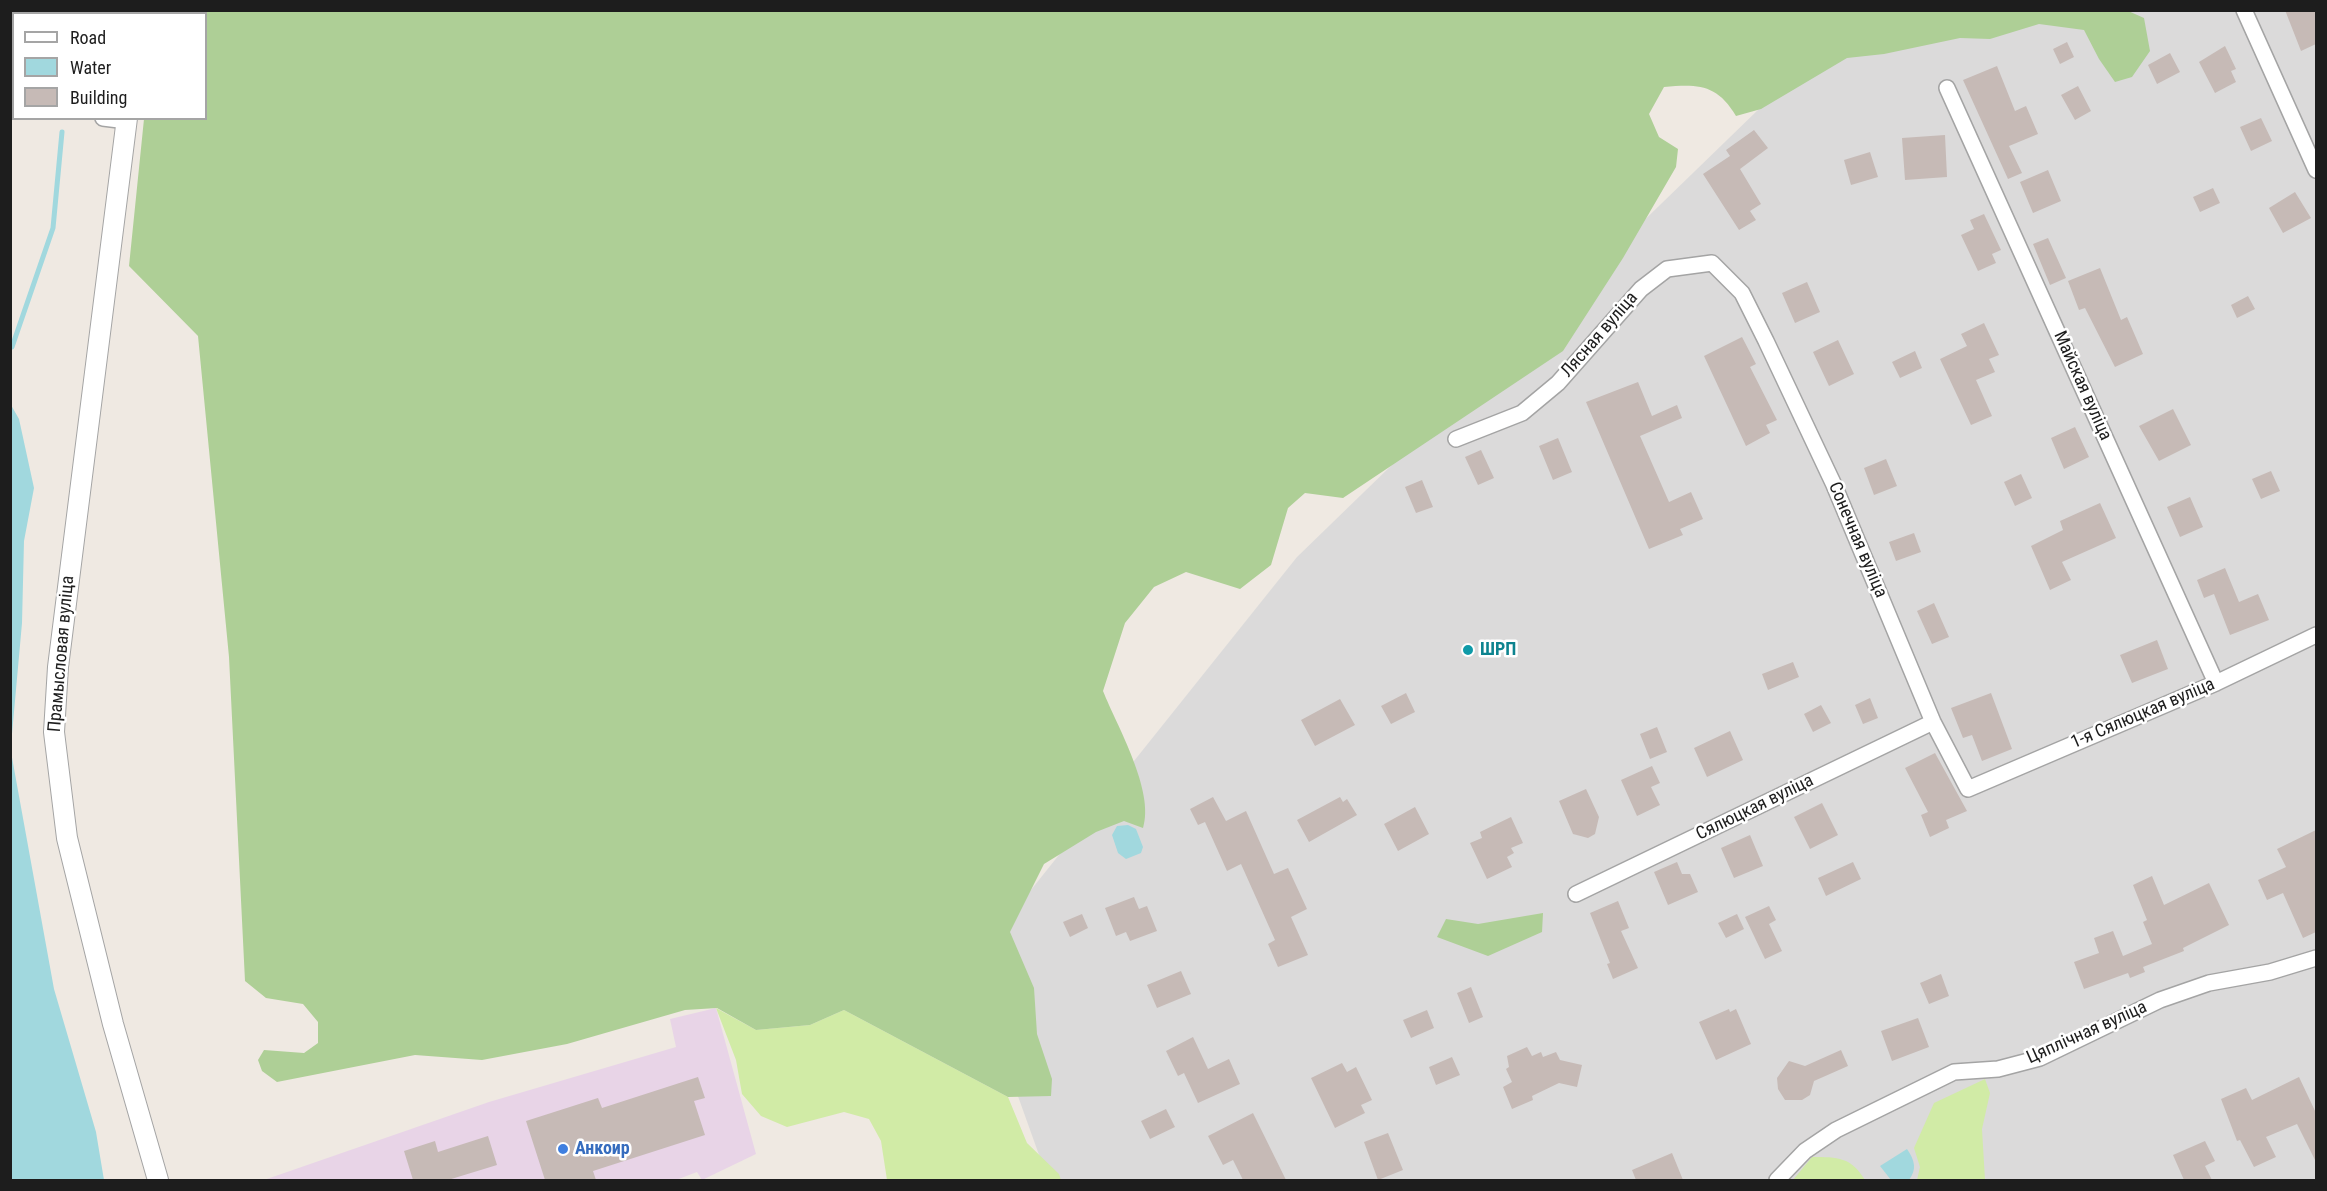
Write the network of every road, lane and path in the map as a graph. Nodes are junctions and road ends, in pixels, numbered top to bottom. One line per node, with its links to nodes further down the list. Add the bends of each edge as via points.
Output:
1 (2244, 10): 4 (street)
2 (1947, 88): 8 (street, Майская вуліца)
3 (127, 120): 13 (street, Прамысловая вуліца, via 59,656 54,732 70,850 113,1024)
4 (2316, 170)
5 (1742, 293): 6 (street, Лясная вуліца, via 1712,263 1667,269 1641,289 1558,383 1522,413); 9 (street, Сонечная вуліца, via 1834,485)
6 (1456, 439)
7 (2316, 635): 8 (street, 1-я Сялюцкая вуліца)
8 (2216, 683): 10 (street, 1-я Сялюцкая вуліца)
9 (1934, 722): 10 (street, Сонечная вуліца); 11 (street, Сялюцкая вуліца)
10 (1968, 789)
11 (1576, 894)
12 (2316, 958): 14 (street, Цяплічная вуліца, via 2270,972 2209,983 2160,1000 2040,1058 1998,1069 1954,1072 1836,1130 1805,1151)
13 (158, 1180)
14 (1777, 1180)

